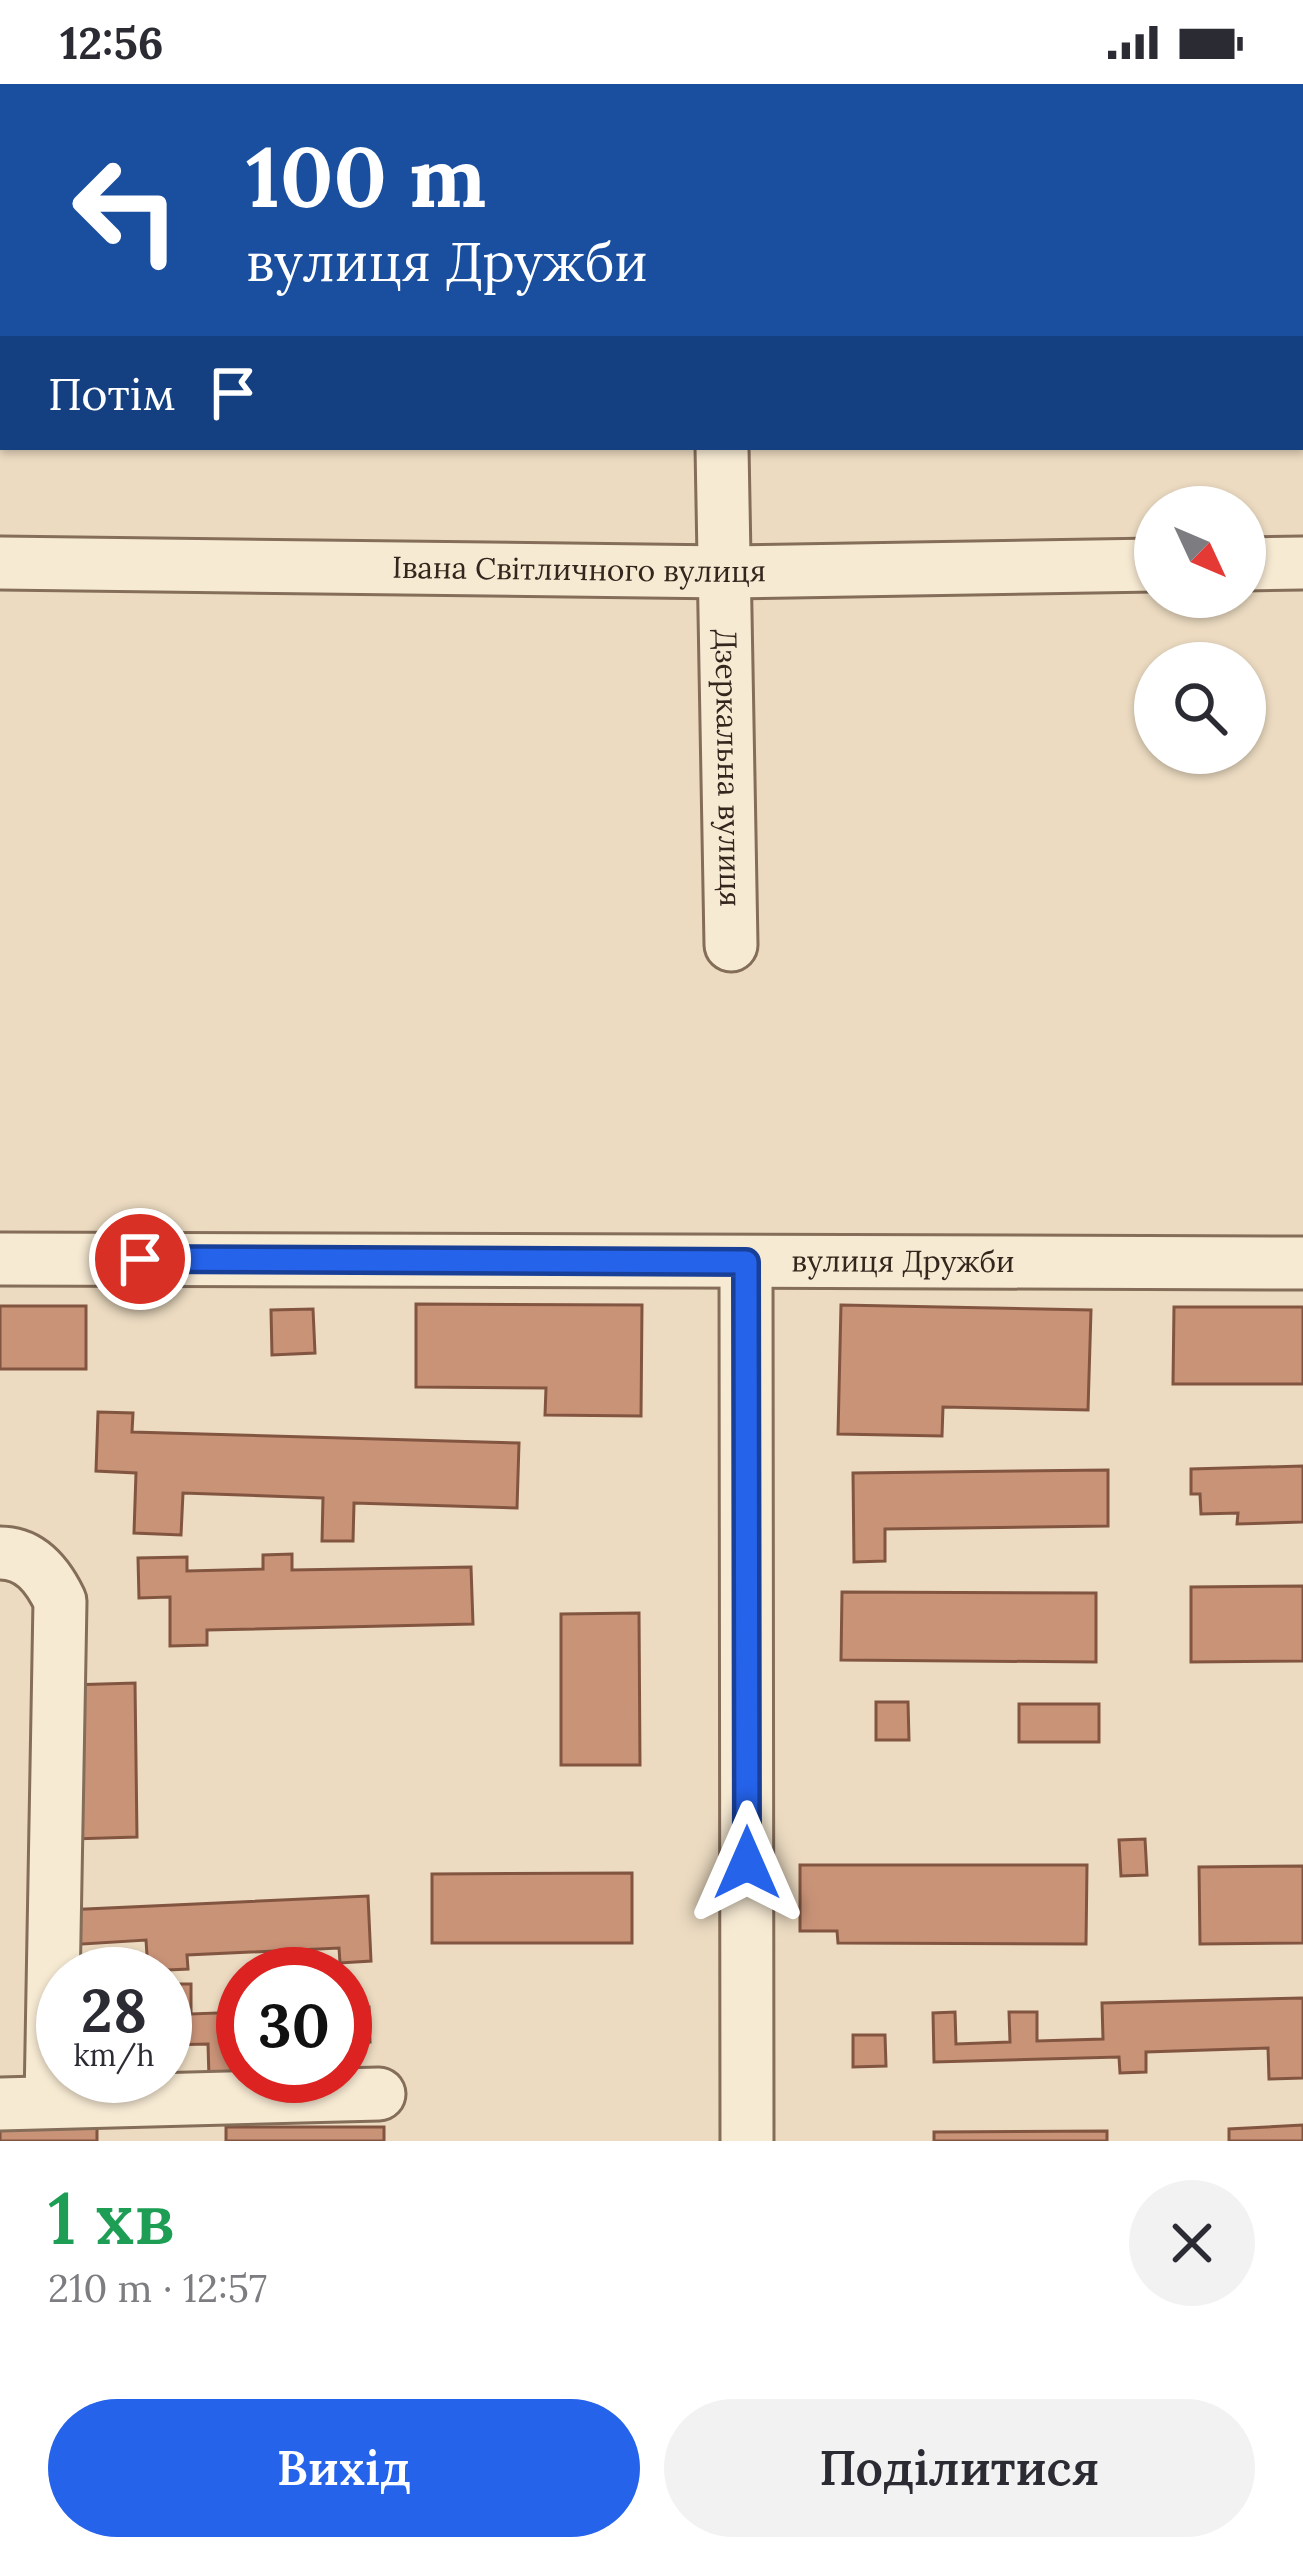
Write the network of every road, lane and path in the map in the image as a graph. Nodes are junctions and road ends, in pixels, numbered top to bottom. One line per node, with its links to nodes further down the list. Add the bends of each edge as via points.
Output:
1 (722, 450): 6 (street, Дзеркальна вулиця)
2 (0, 563): 6 (street, Івана Світличного вулиця)
3 (1303, 563): 4 (street)
4 (1266, 564)
5 (1134, 565): 6 (street, Івана Світличного вулиця)
6 (725, 572): 7 (street, Дзеркальна вулиця)
7 (731, 945)
8 (0, 1259): 9 (street, вулиця Дружби)
9 (746, 1262): 10 (street, вулиця Дружби); 17 (street)
10 (1303, 1263)
11 (0, 1553): 12 (street, via 29,1561 60,1601)
12 (54, 1947)
13 (379, 2094): 14 (street)
14 (192, 2099)
15 (36, 2103): 16 (street)
16 (0, 2104)
17 (747, 2141)

